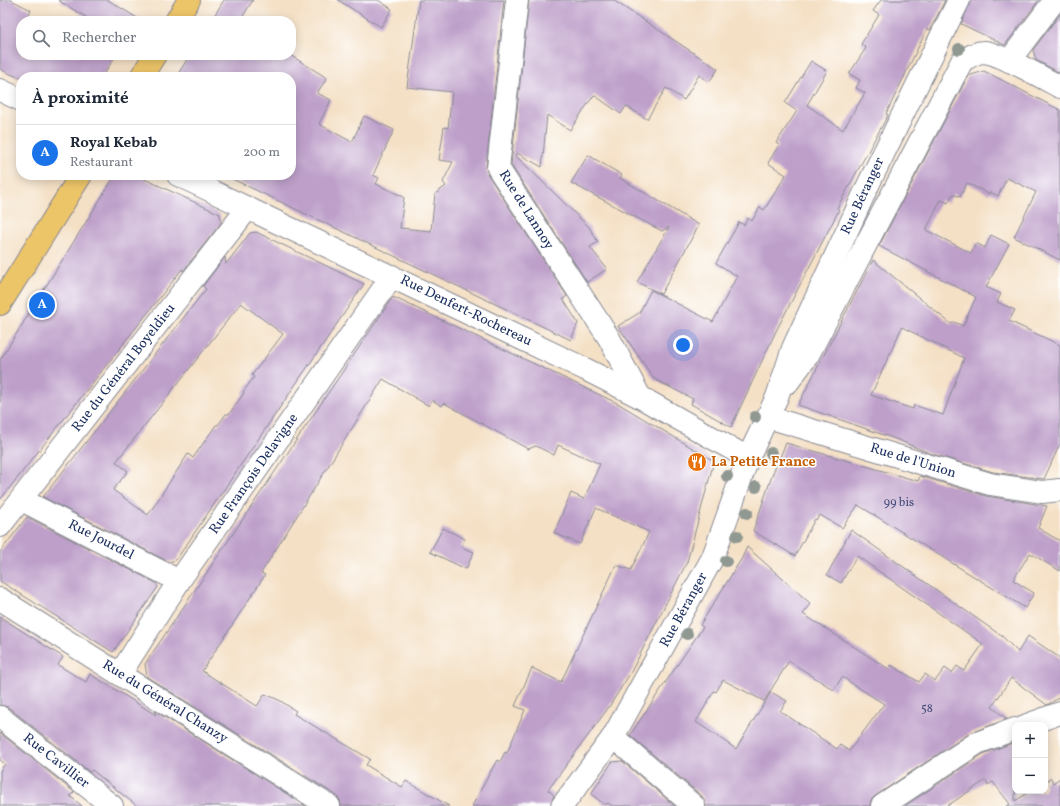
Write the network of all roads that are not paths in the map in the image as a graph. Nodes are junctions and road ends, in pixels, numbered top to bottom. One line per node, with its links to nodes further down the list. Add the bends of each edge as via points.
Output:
1 (189, 0): 5 (main road)
2 (517, 0): 17 (street, Rue de Lannoy, via 498,168 609,338)
3 (959, 0): 18 (street, Rue Béranger, via 870,181 793,348)
4 (1055, 0): 7 (street)
5 (179, 16)
6 (152, 60): 8 (main road)
7 (1009, 61): 9 (street, Rue Béranger); 18 (street, Rue Béranger, via 986,52 976,53 962,61 808,355)
8 (144, 72)
9 (1060, 87)
10 (0, 90): 11 (street)
11 (16, 98)
12 (78, 180): 16 (main road)
13 (189, 180): 14 (street, Rue Denfert-Rochereau)
14 (248, 208): 15 (street, Rue Denfert-Rochereau); 22 (street, Rue du Général Boyeldieu)
15 (392, 276): 17 (street, Rue Denfert-Rochereau); 24 (street, Rue François Delavigne)
16 (0, 304)
17 (640, 397): 20 (street, Rue Denfert-Rochereau)
18 (776, 397): 19 (street, Rue Béranger)
19 (768, 417): 20 (street, Rue Béranger); 21 (street, Rue de l'Union, via 990,484 1042,492)
20 (748, 458): 31 (street, Rue Béranger, via 714,557)
21 (1060, 490)
22 (22, 500): 23 (street, Rue du Général Boyeldieu); 24 (street, Rue Jourdel)
23 (0, 526)
24 (180, 581): 26 (street, Rue François Delavigne)
25 (0, 599): 26 (street, Rue du Général Chanzy)
26 (120, 674): 32 (street, Rue du Général Chanzy)
27 (1060, 713): 29 (street)
28 (0, 717): 33 (street, Rue Cavillier)
29 (1035, 722)
30 (1012, 730): 36 (street, via 977,743)
31 (613, 737): 34 (street, Rue Béranger); 35 (street)
32 (320, 804)
33 (112, 806)
34 (562, 806)
35 (694, 806)
36 (882, 806)

